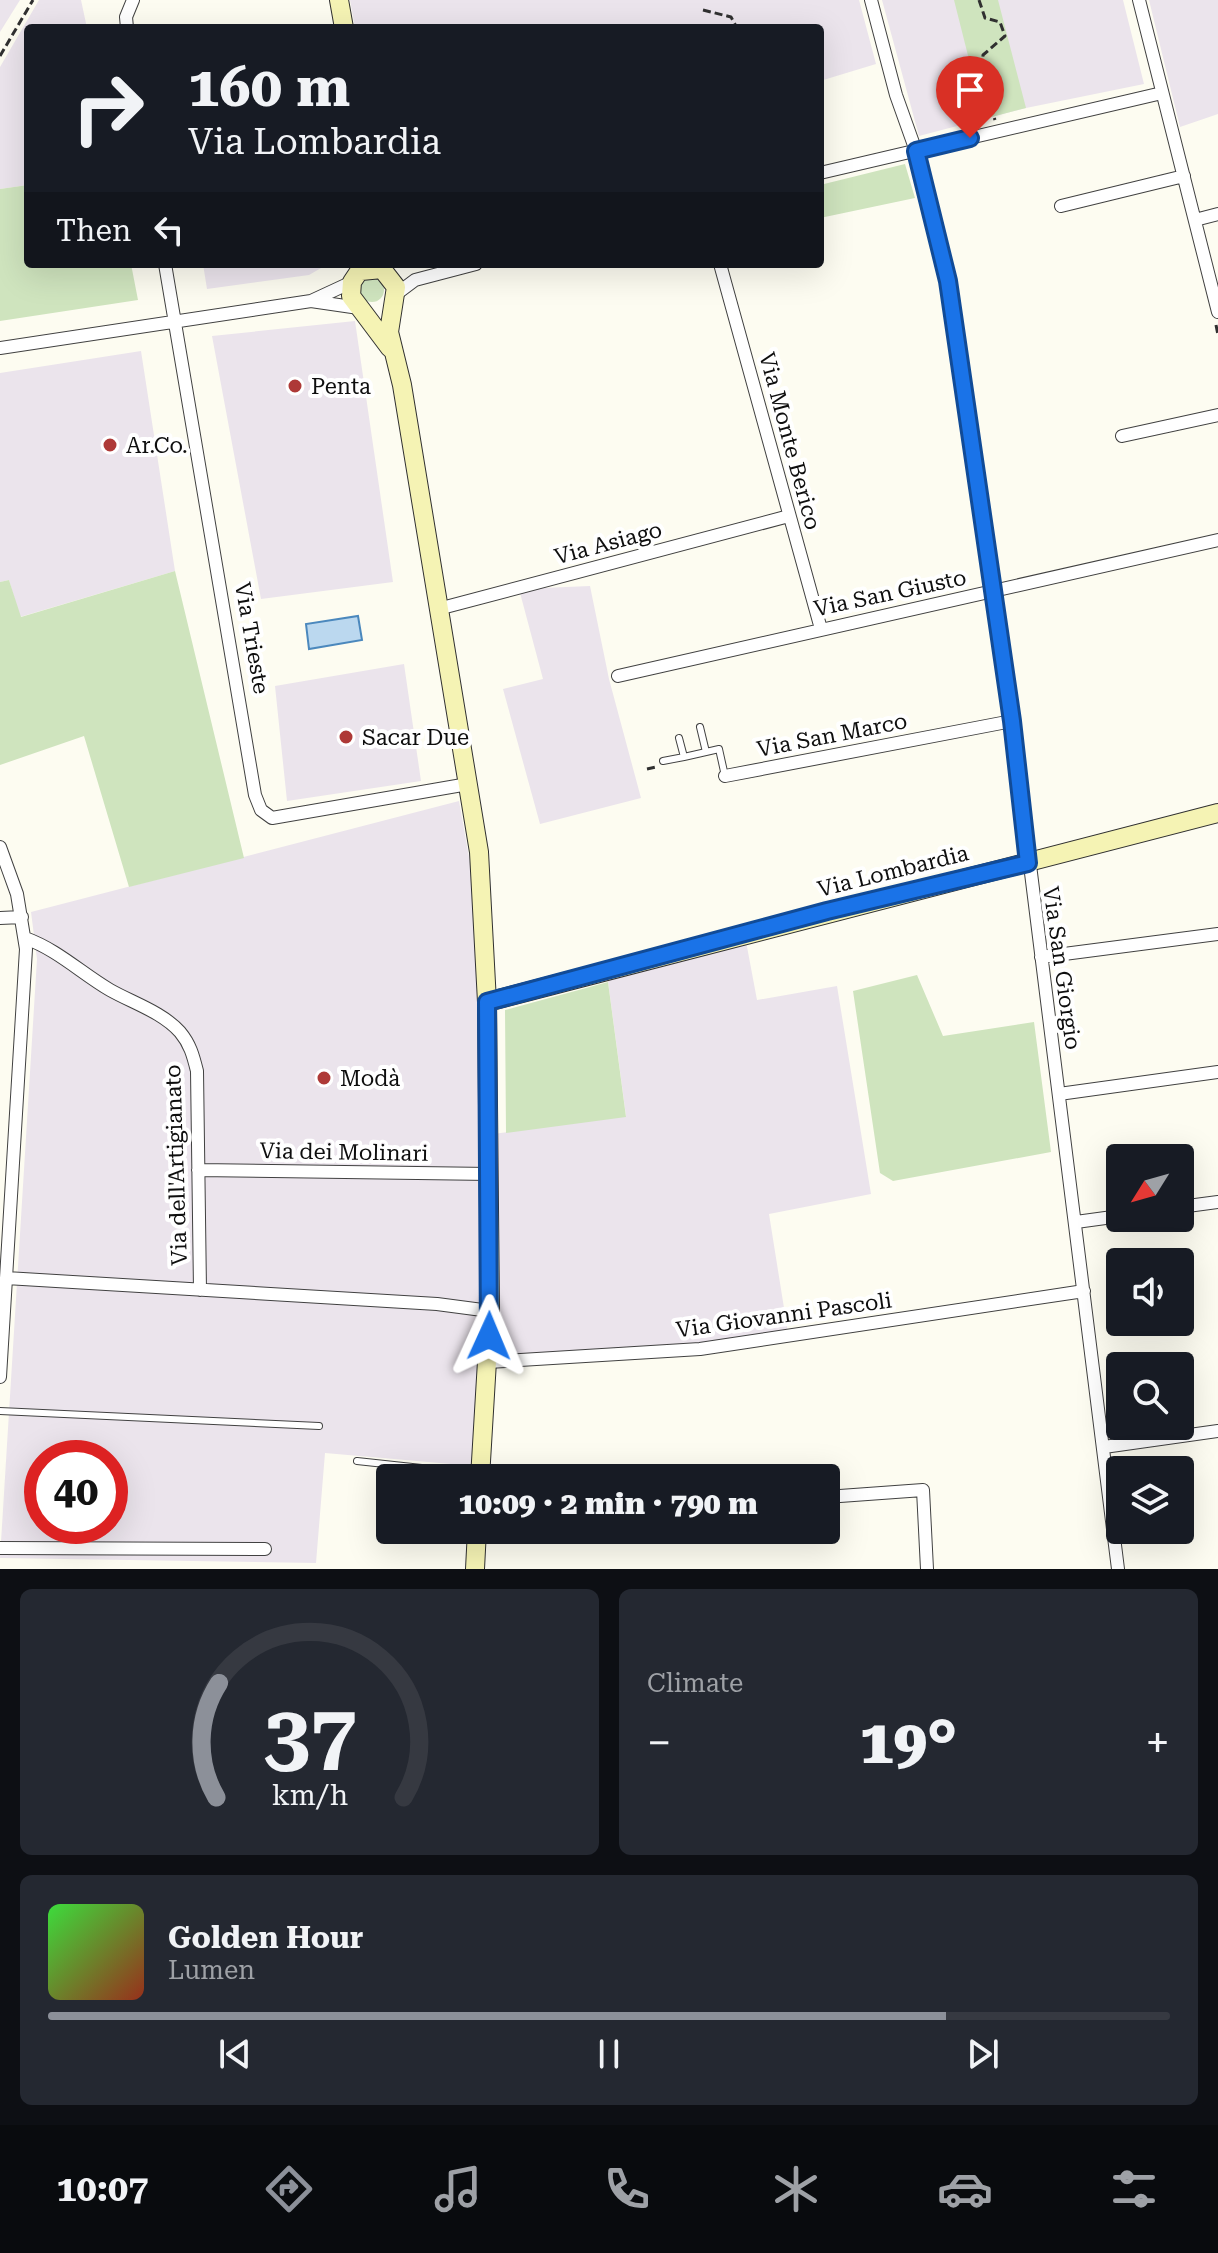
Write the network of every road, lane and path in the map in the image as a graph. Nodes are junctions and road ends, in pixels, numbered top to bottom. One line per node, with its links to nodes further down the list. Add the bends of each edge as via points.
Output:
1 (33, 0): 11 (path)
2 (133, 0): 8 (street)
3 (339, 0): 9 (street)
4 (871, 0): 14 (street, Via San Giorgio)
5 (979, 0): 13 (path, via 985,18 1000,22 1005,36 983,55 981,75)
6 (1139, 0): 12 (street)
7 (703, 10): 10 (path, via 731,17)
8 (127, 24)
9 (343, 24)
10 (735, 24)
11 (0, 56)
12 (1162, 93): 13 (street); 16 (street)
13 (997, 131): 14 (street)
14 (916, 151): 15 (street); 36 (street, Via San Giorgio, via 948,281)
15 (824, 172)
16 (1184, 176): 17 (street); 19 (street)
17 (1061, 206)
18 (1218, 214): 19 (street)
19 (1195, 220): 28 (street)
20 (166, 268): 29 (street, Via Trieste)
21 (461, 268): 24 (street)
22 (721, 268): 34 (street, Via Monte Berico)
23 (371, 271): 24 (street); 25 (street); 26 (street); 27 (street, via 351,296)
24 (415, 280): 25 (street)
25 (394, 298): 27 (street, via 381,312); 31 (street)
26 (311, 301): 27 (street); 29 (street)
27 (363, 310): 31 (street)
28 (1218, 312)
29 (174, 322): 30 (street); 47 (street, Via Trieste, via 261,810 272,818)
30 (0, 348)
31 (391, 350): 37 (street, via 402,385)
32 (1218, 415): 33 (street)
33 (1122, 436)
34 (789, 516): 37 (street, Via Asiago); 38 (street, Via Monte Berico)
35 (1218, 540): 36 (street, Via San Giusto)
36 (994, 591): 38 (street, Via San Giusto); 40 (street, Via San Giorgio)
37 (438, 609): 47 (street)
38 (821, 629): 39 (street, Via San Giusto)
39 (618, 676)
40 (1012, 721): 46 (street, Via San Marco); 50 (street, Via San Giorgio)
41 (700, 727): 43 (lane, Via San Marco)
42 (679, 738): 44 (lane)
43 (706, 752): 44 (lane); 46 (lane, Via San Marco, via 719,749)
44 (684, 757): 45 (lane)
45 (663, 761)
46 (725, 776)
47 (468, 784): 56 (street, via 479,852)
48 (1218, 813): 50 (street, Via Lombardia)
49 (0, 847): 51 (street)
50 (1028, 863): 55 (street, Via San Giorgio); 56 (street, Via Lombardia)
51 (22, 917): 52 (street); 54 (street)
52 (0, 918)
53 (1218, 934): 55 (street)
54 (25, 938): 60 (street); 61 (street, Via dell'Artigianato, via 56,951 161,1017 191,1047 197,1071)
55 (1041, 957): 58 (street, Via San Giorgio)
56 (487, 1002): 62 (street)
57 (1218, 1072): 58 (street)
58 (1059, 1094): 66 (street, Via San Giorgio)
59 (0, 1135): 60 (street)
60 (16, 1135): 67 (street)
61 (198, 1170): 62 (street, Via dei Molinari); 68 (street, Via dell'Artigianato)
62 (490, 1174): 70 (street)
63 (1218, 1202): 64 (street)
64 (1194, 1205)
65 (1106, 1218): 66 (street)
66 (1076, 1222): 69 (street, Via San Giorgio)
67 (6, 1278): 68 (street, Via dell'Artigianato); 72 (street)
68 (200, 1290): 70 (street, Via dell'Artigianato)
69 (1084, 1291): 71 (street, Via Giovanni Pascoli, via 700,1349); 76 (street, Via San Giorgio)
70 (490, 1311): 71 (street)
71 (488, 1362): 79 (street)
72 (0, 1377)
73 (0, 1411): 74 (lane)
74 (319, 1426)
75 (1218, 1431): 76 (street)
76 (1104, 1447): 86 (street, Via San Giorgio)
77 (357, 1461): 78 (lane)
78 (382, 1464)
79 (481, 1464)
80 (840, 1496): 85 (street, via 923,1490)
81 (476, 1544): 84 (street)
82 (0, 1548): 83 (street)
83 (265, 1549)
84 (475, 1569)
85 (927, 1569)
86 (1118, 1569)

